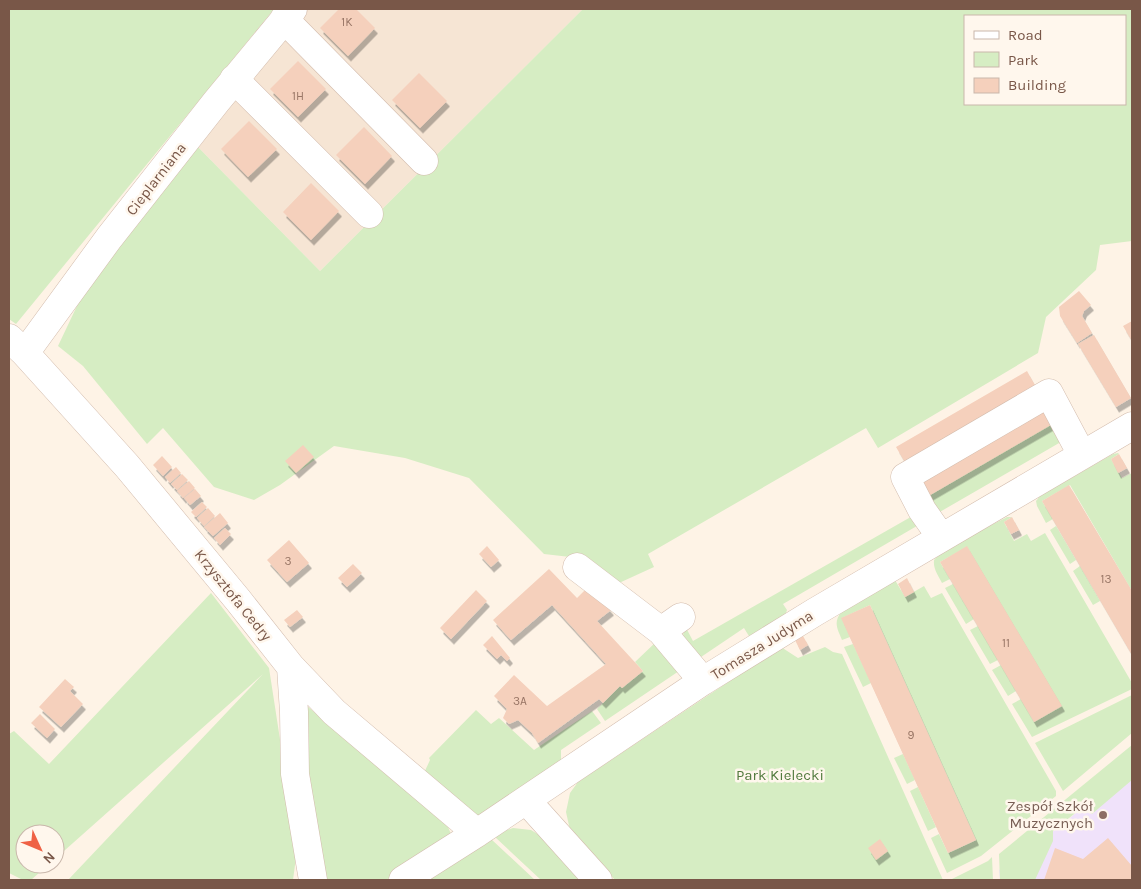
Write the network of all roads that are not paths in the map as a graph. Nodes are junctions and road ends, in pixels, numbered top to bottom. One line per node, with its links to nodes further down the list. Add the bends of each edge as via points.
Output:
1 (289, 14): 2 (street, Cieplarniana); 3 (street)
2 (234, 80): 4 (street); 5 (street, Cieplarniana, via 109,238)
3 (424, 160)
4 (369, 214)
5 (17, 346): 10 (street, Krzysztofa Cedry, via 127,466)
6 (1132, 426): 7 (street, Tomasza Judyma)
7 (1082, 455): 8 (street, Tomasza Judyma); 8 (street, via 1049,393 913,472 905,477)
8 (941, 537): 11 (street, Tomasza Judyma)
9 (577, 567): 11 (street, via 671,624)
10 (291, 667): 13 (street, Krzysztofa Cedry, via 334,712); 14 (street, via 295,774)
11 (704, 681): 12 (street, Tomasza Judyma)
12 (526, 800): 13 (street, Tomasza Judyma); 16 (street)
13 (476, 833): 15 (street, Tomasza Judyma)
14 (313, 880)
15 (403, 880)
16 (598, 880)

